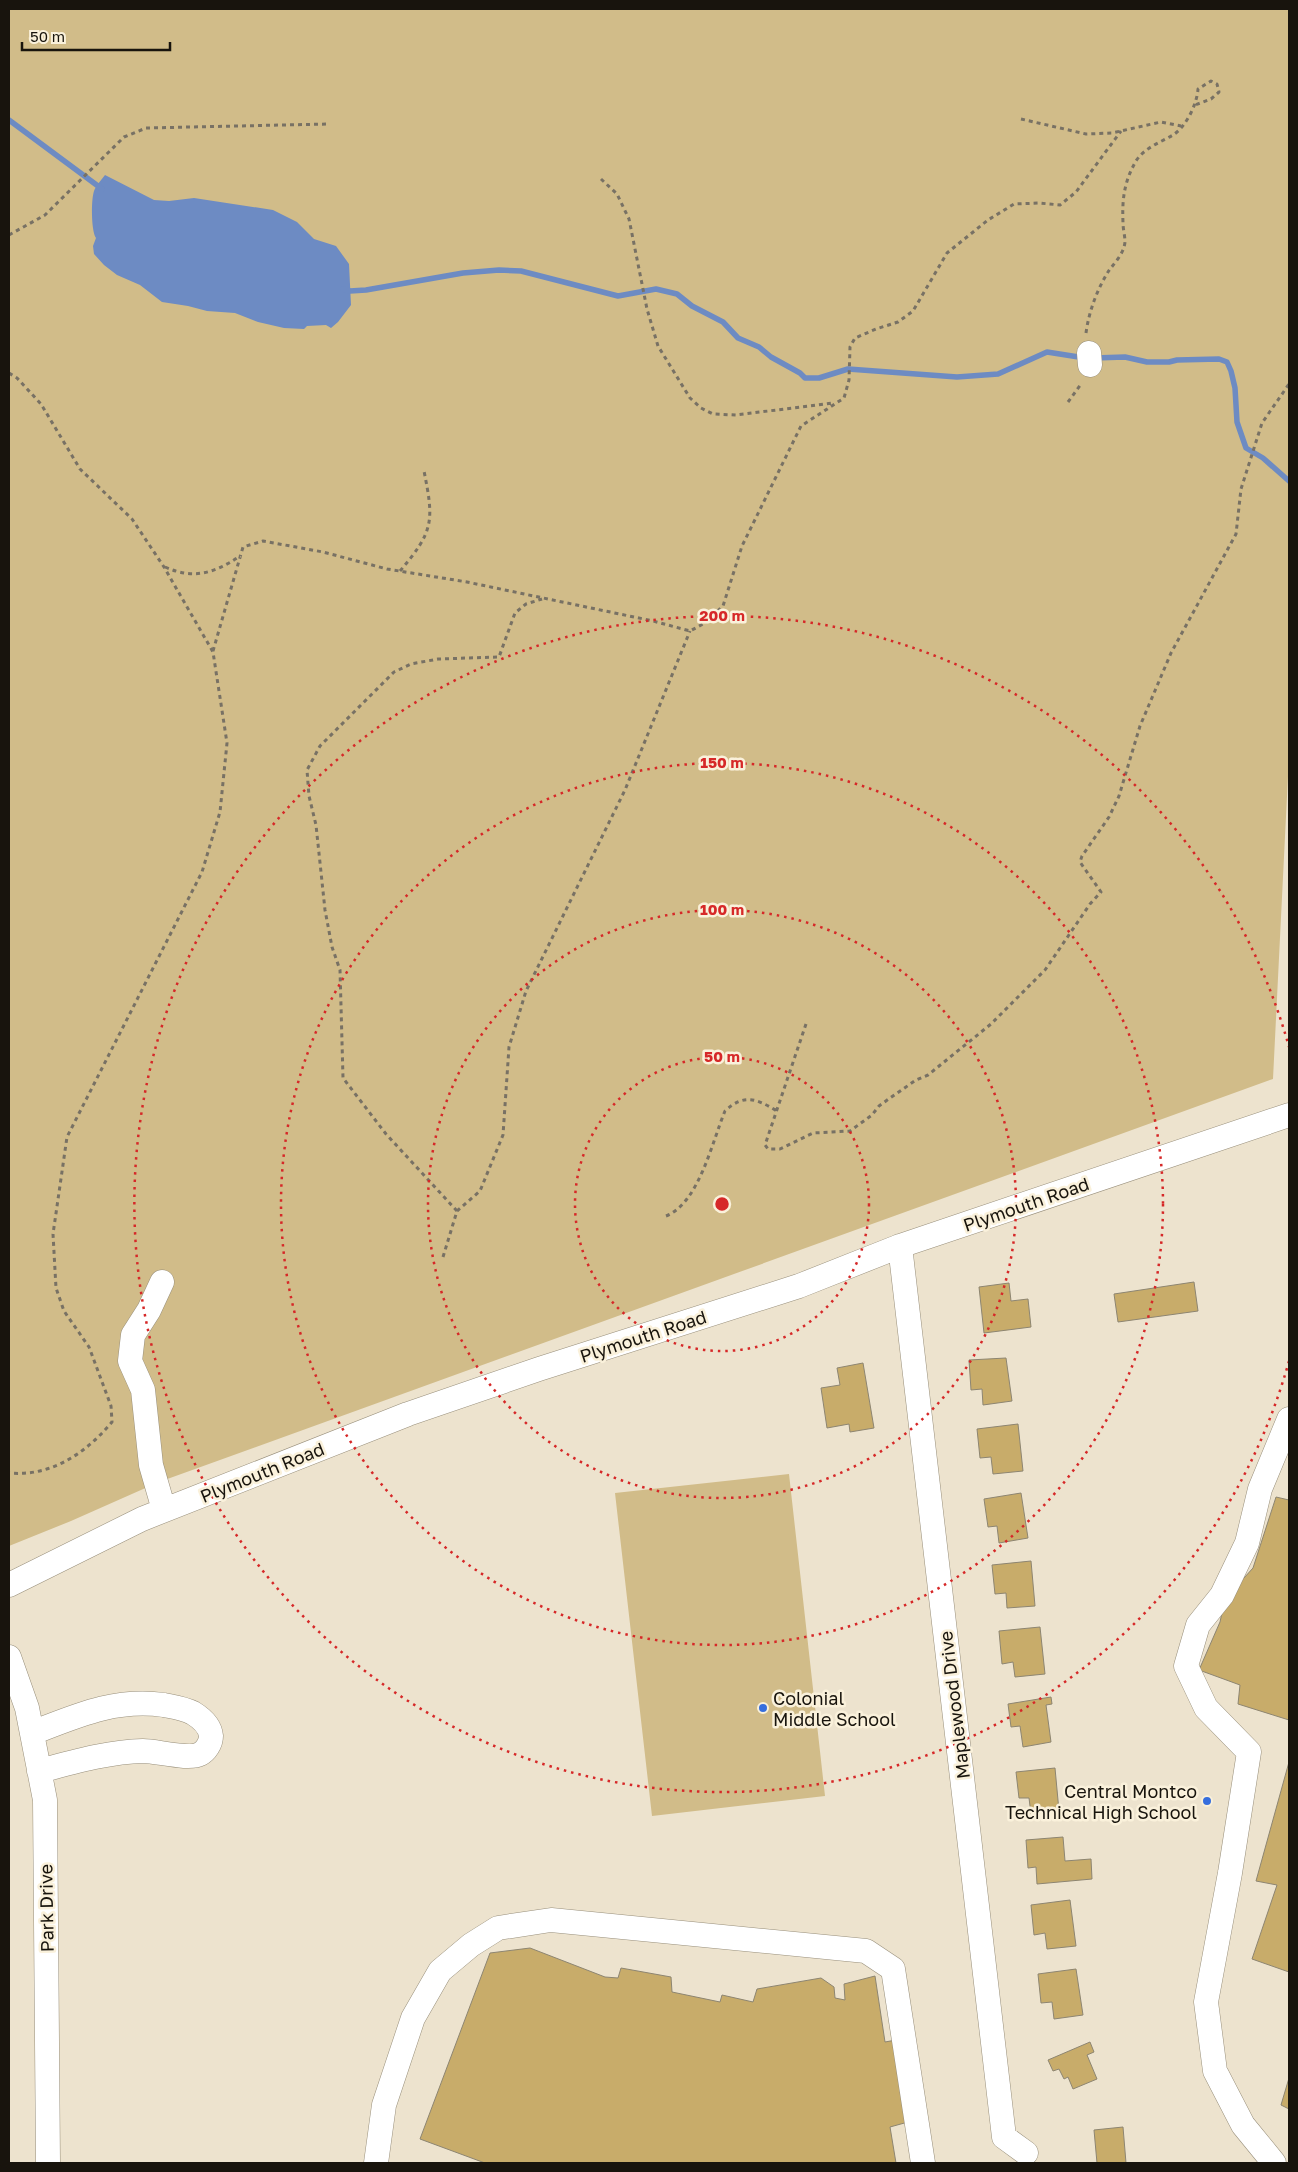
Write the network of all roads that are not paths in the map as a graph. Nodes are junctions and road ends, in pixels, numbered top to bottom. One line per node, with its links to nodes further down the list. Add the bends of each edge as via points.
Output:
1 (1289, 1115): 2 (street, Plymouth Road)
2 (900, 1246): 6 (street, Plymouth Road, via 799,1286 408,1414); 11 (street, Maplewood Drive, via 1004,2137)
3 (162, 1282): 6 (street, via 133,1335 130,1361 143,1390 151,1465)
4 (1289, 1419): 5 (street)
5 (1284, 1448): 15 (street, via 1260,1489 1247,1543 1222,1595 1198,1625 1186,1666 1206,1708 1249,1752 1206,2002 1215,2071 1243,2125)
6 (164, 1510): 7 (street, Plymouth Road)
7 (9, 1585)
8 (9, 1657): 9 (street, Park Drive)
9 (32, 1733): 10 (street, Park Drive); 10 (street, via 79,1714 117,1704 146,1702 183,1708 198,1716 208,1726 211,1736 205,1750 192,1756 121,1752)
10 (39, 1771): 12 (street, Park Drive, via 45,1800)
11 (1026, 2153)
12 (48, 2163)
13 (376, 2163): 14 (street, via 384,2105 413,2018 440,1972 471,1945 498,1928 551,1920 866,1951 893,1969)
14 (923, 2163)
15 (1274, 2163)

